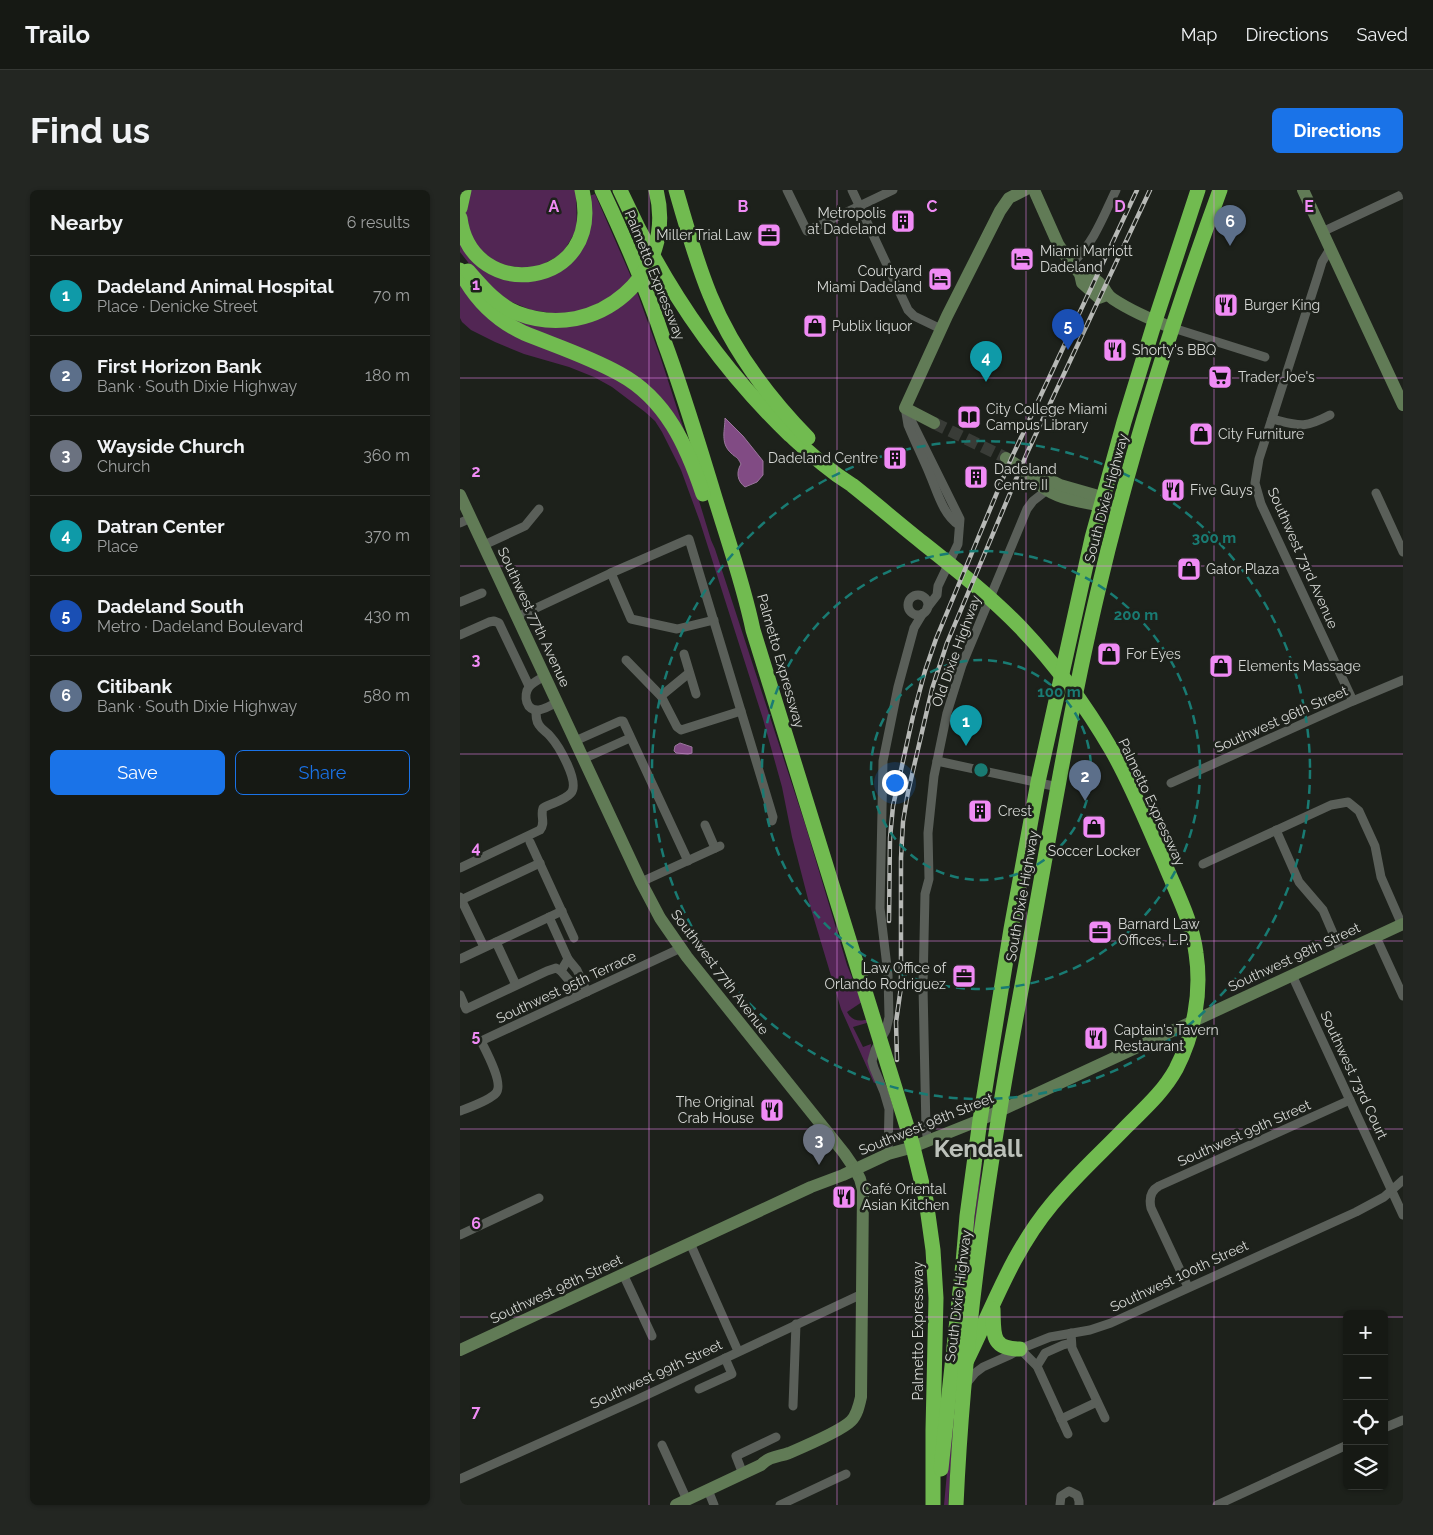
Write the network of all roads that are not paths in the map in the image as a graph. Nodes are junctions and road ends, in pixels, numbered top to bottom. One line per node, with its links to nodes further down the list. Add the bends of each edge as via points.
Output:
1 (464, 190): 19 (highway)
2 (582, 190): 20 (highway, via 585,220 578,243 571,253 548,270 522,275 498,270 482,260 468,242)
3 (602, 190): 57 (highway, Palmetto Expressway, via 667,349 739,576)
4 (620, 190): 37 (highway, Palmetto Expressway, via 667,280 721,358 777,422 833,473)
5 (656, 190): 23 (highway, via 660,225 654,253 640,279 624,296 604,309 580,318 552,321 516,312 495,299)
6 (676, 190): 37 (highway, via 706,287 732,339 792,422)
7 (787, 190): 18 (street, via 807,231)
8 (852, 190): 18 (street)
9 (893, 190): 18 (street)
10 (1026, 190): 16 (street)
11 (1034, 190): 24 (street, via 1054,235)
12 (1116, 190): 24 (street, via 1087,248)
13 (1198, 190): 26 (highway)
14 (1220, 190): 27 (highway, South Dixie Highway)
15 (1303, 190): 21 (street)
16 (1010, 194): 28 (street)
17 (1403, 194): 21 (street)
18 (860, 206): 28 (street, via 908,310)
19 (460, 208)
20 (460, 218)
21 (1322, 232): 22 (street)
22 (1330, 249): 30 (street); 33 (street, Southwest 73rd Avenue, via 1320,268)
23 (460, 263)
24 (1072, 263): 26 (street, via 1080,274 1091,276 1107,295)
25 (460, 270): 57 (highway, via 481,302 511,326 621,374 638,385 662,409 690,458)
26 (1154, 321): 27 (street); 41 (highway, South Dixie Highway)
27 (1173, 328): 29 (street); 43 (highway, South Dixie Highway)
28 (941, 329): 31 (street)
29 (1265, 357)
30 (1403, 405)
31 (905, 408): 34 (street); 48 (street, via 908,425 939,486 950,516 959,524 958,544)
32 (1330, 415): 33 (street, via 1302,426)
33 (1272, 419): 69 (street, Southwest 73rd Avenue, via 1256,468 1256,490)
34 (934, 422)
35 (1006, 458): 36 (street)
36 (1029, 476): 38 (street); 41 (street, via 1041,475 1060,485 1095,494)
37 (852, 484): 126 (highway, Palmetto Expressway, via 958,570 1021,628 1074,692 1129,783 1185,911 1195,944 1198,988 1192,1025 1171,1077 1156,1097 1071,1182 1042,1216 1014,1260)
38 (1047, 490): 41 (street); 76 (street, Old Dixie Highway, via 1027,510 962,664)
39 (1376, 493): 46 (street)
40 (460, 497): 44 (street, Southwest 77th Avenue)
41 (1102, 505): 43 (street); 58 (highway, South Dixie Highway)
42 (539, 509): 45 (street, via 525,526)
43 (1119, 509): 62 (highway, South Dixie Highway)
44 (465, 520): 45 (street, Southwest 77th Avenue)
45 (484, 545): 54 (street, Southwest 77th Avenue)
46 (1403, 552)
47 (611, 573): 54 (street); 55 (street, via 631,619 677,629); 55 (street, via 689,539)
48 (938, 586): 50 (street); 52 (street, via 937,595)
49 (482, 593): 51 (street)
50 (921, 596): 52 (street, via 926,599); 53 (street, via 910,599)
51 (460, 602)
52 (925, 611): 53 (street, via 916,615); 56 (street)
53 (910, 612): 56 (street)
54 (517, 617): 64 (street, Southwest 77th Avenue)
55 (714, 620): 72 (street)
56 (914, 628): 115 (street, via 883,761 880,908 889,1017 872,1061 889,1108)
57 (752, 630): 156 (highway, Palmetto Expressway, via 870,1005 924,1190 936,1298)
58 (1071, 630): 62 (highway, via 1075,652); 77 (highway, South Dixie Highway)
59 (460, 635): 66 (street, via 489,622 499,623)
60 (684, 654): 63 (street)
61 (626, 660): 68 (street)
62 (1082, 665): 79 (highway, South Dixie Highway)
63 (689, 673): 67 (street); 68 (street)
64 (545, 676): 66 (street); 70 (street, Southwest 77th Avenue)
65 (1403, 680): 69 (street, Southwest 96th Street)
66 (529, 686): 71 (street, via 526,702)
67 (696, 694)
68 (661, 696): 72 (street, via 681,730)
69 (1353, 701): 78 (street, Southwest 96th Street)
70 (557, 702): 71 (street); 74 (street, Southwest 77th Avenue)
71 (536, 710): 87 (street, via 538,724 554,741 572,776 573,790 543,808 543,826 538,832)
72 (741, 711): 80 (street)
73 (630, 738): 74 (street, via 622,720); 75 (street); 84 (street)
74 (575, 741): 75 (street, Southwest 77th Avenue)
75 (584, 760): 88 (street, Southwest 77th Avenue)
76 (937, 761): 77 (street); 114 (street, Old Dixie Highway, via 928,832 929,879 923,986)
77 (1038, 782): 79 (street); 93 (highway, South Dixie Highway)
78 (1171, 783)
79 (1058, 787): 94 (highway, South Dixie Highway)
80 (772, 821)
81 (705, 825): 84 (street, via 718,847)
82 (1276, 830): 86 (street); 92 (street, via 1331,804 1348,802 1359,811 1375,846 1382,882); 100 (street, via 1299,882 1322,910)
83 (530, 842): 85 (street)
84 (688, 861): 88 (street)
85 (540, 863): 89 (street); 90 (street)
86 (1203, 864)
87 (460, 868)
88 (641, 882): 99 (street, Southwest 77th Avenue, via 656,913)
89 (461, 899): 98 (street)
90 (562, 911): 91 (street); 96 (street)
91 (549, 917): 97 (street); 101 (street)
92 (1403, 924): 95 (street, Southwest 98th Street)
93 (1011, 929): 94 (highway); 113 (highway, South Dixie Highway)
94 (1031, 934): 112 (highway, South Dixie Highway)
95 (1376, 937): 100 (street, Southwest 98th Street); 109 (street)
96 (574, 938)
97 (496, 942): 98 (street); 105 (street)
98 (484, 947): 102 (street)
99 (681, 948): 106 (street, Southwest 95th Terrace); 116 (street, Southwest 77th Avenue)
100 (1341, 952): 104 (street, Southwest 98th Street)
101 (568, 958): 103 (street); 106 (street)
102 (460, 959)
103 (561, 971): 105 (street, via 552,969); 108 (street)
104 (1292, 975): 110 (street, Southwest 73rd Court); 112 (street, Southwest 98th Street)
105 (516, 986): 107 (street, via 466,1009)
106 (587, 992): 108 (street, Southwest 95th Terrace)
107 (460, 995)
108 (578, 996): 111 (street, Southwest 95th Terrace, via 481,1041 498,1089 490,1097)
109 (1403, 996)
110 (1350, 1100): 118 (street, Southwest 73rd Court); 124 (street, Southwest 99th Street, via 1159,1186 1151,1194 1151,1208)
111 (460, 1111)
112 (999, 1111): 113 (street, Southwest 98th Street); 135 (highway, South Dixie Highway)
113 (980, 1120): 114 (street, Southwest 98th Street); 156 (highway, South Dixie Highway, via 967,1216 946,1435)
114 (928, 1141): 115 (street, Southwest 98th Street)
115 (888, 1154): 116 (street, Southwest 98th Street)
116 (855, 1169): 122 (street, Southwest 98th Street); 125 (street, Southwest 77th Avenue, via 862,1184 863,1197)
117 (1403, 1180): 118 (street, Southwest 100th Street)
118 (1391, 1189): 120 (street, Southwest 73rd Court); 124 (street, Southwest 100th Street, via 1384,1197 1356,1212)
119 (539, 1198): 121 (street)
120 (1403, 1215)
121 (460, 1235)
122 (690, 1243): 123 (street, Southwest 98th Street); 133 (street)
123 (623, 1274): 129 (street); 132 (street, Southwest 98th Street)
124 (1188, 1288): 128 (street, Southwest 100th Street, via 1105,1326)
125 (862, 1294): 127 (street, Southwest 99th Street); 149 (street, Southwest 77th Avenue, via 861,1397 855,1415 842,1428 786,1454 772,1457)
126 (992, 1304): 131 (highway, via 997,1342 1008,1349); 135 (highway, Palmetto Expressway)
127 (796, 1324): 133 (street, Southwest 99th Street); 140 (street)
128 (1071, 1333): 130 (street); 131 (street, Southwest 100th Street)
129 (652, 1336)
130 (1071, 1343): 136 (street, via 1045,1353); 139 (street)
131 (1026, 1346): 136 (street); 136 (street, via 1038,1358); 137 (street, Southwest 100th Street, via 983,1367)
132 (460, 1350)
133 (738, 1351): 134 (street, Southwest 99th Street)
134 (725, 1358): 138 (street, via 732,1374); 151 (street, Southwest 99th Street)
135 (967, 1360): 137 (highway, South Dixie Highway)
136 (1037, 1366): 142 (street)
137 (964, 1386): 157 (highway, South Dixie Highway)
138 (699, 1389)
139 (1097, 1402): 141 (street); 142 (street)
140 (793, 1406)
141 (1104, 1418)
142 (1061, 1419): 145 (street)
143 (1403, 1420): 144 (street)
144 (1388, 1426)
145 (1068, 1434)
146 (776, 1437): 149 (street, via 736,1456)
147 (662, 1445): 153 (street)
148 (1343, 1448): 160 (street)
149 (743, 1474): 152 (street)
150 (846, 1474): 155 (street)
151 (460, 1479)
152 (708, 1490): 153 (street); 154 (street)
153 (681, 1502)
154 (714, 1505)
155 (780, 1505)
156 (935, 1505)
157 (956, 1505)
158 (1060, 1505): 159 (street, via 1061,1496 1068,1491 1078,1495)
159 (1078, 1505)
160 (1217, 1505)

